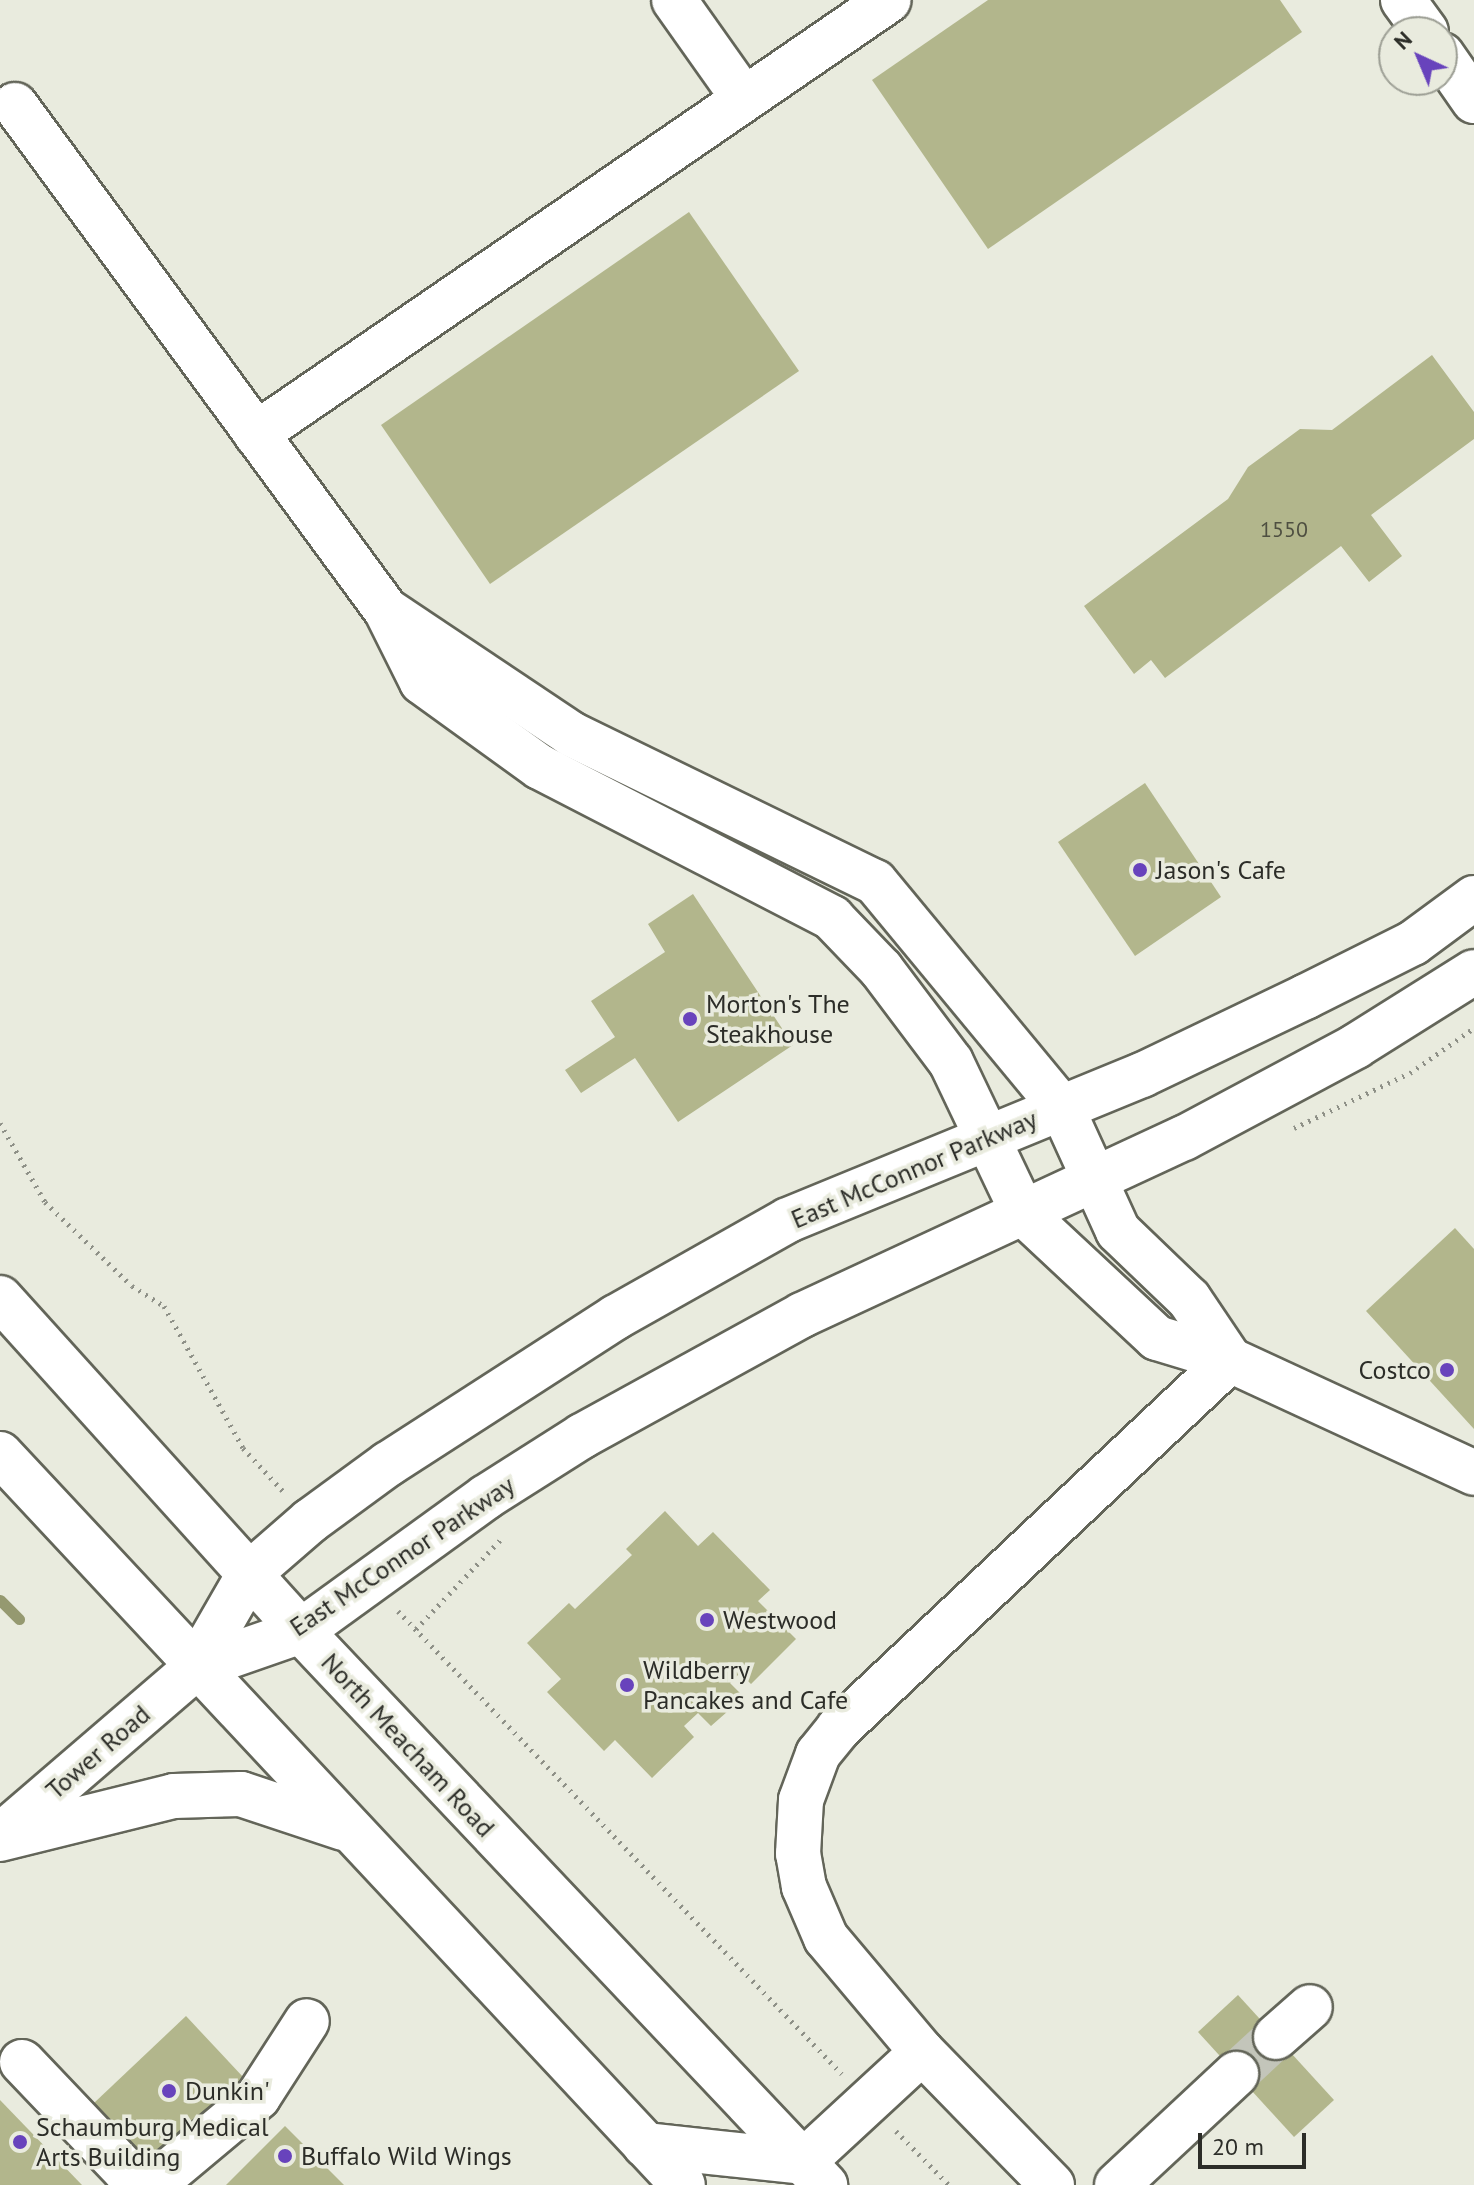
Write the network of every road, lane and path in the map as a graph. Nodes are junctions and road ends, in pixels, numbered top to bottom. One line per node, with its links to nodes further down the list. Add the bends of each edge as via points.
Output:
1 (674, 0): 4 (street)
2 (889, 0): 4 (street)
3 (1458, 78): 5 (street)
4 (744, 99): 7 (street)
5 (1474, 101)
6 (15, 105): 7 (street)
7 (256, 434): 8 (street)
8 (386, 610): 12 (street, via 571,734 875,882); 15 (street, via 422,682 540,767 832,918 881,969 951,1062)
9 (1474, 898): 12 (street, East McConnor Parkway, via 1413,943 1142,1075)
10 (1474, 972): 16 (street, East McConnor Parkway, via 1356,1046)
11 (1474, 1028): 14 (path, via 1410,1073)
12 (1062, 1108): 15 (street, East McConnor Parkway); 16 (street)
13 (0, 1123): 21 (path, via 45,1202 132,1286 164,1306)
14 (1282, 1134)
15 (989, 1138): 17 (street); 24 (street, East McConnor Parkway, via 788,1220 616,1317 388,1464)
16 (1098, 1178): 17 (street, East McConnor Parkway); 19 (street, via 1118,1231 1189,1299)
17 (1023, 1213): 19 (street, via 1157,1338); 25 (street, East McConnor Parkway, via 802,1315 582,1436 486,1497)
18 (0, 1298): 24 (street, North Meacham Road)
19 (1230, 1360): 22 (street); 32 (street, via 838,1729 808,1776 798,1854 813,1912 826,1938)
20 (0, 1454): 26 (street)
21 (249, 1454)
22 (1474, 1473)
23 (508, 1532): 35 (path, via 416,1629)
24 (249, 1574): 25 (street, North Meacham Road); 26 (street, East McConnor Parkway)
25 (301, 1631): 26 (street, East McConnor Parkway); 37 (street, North Meacham Road)
26 (195, 1668): 27 (street); 28 (street, Tower Road)
27 (348, 1830): 28 (street, via 241,1794 174,1796); 36 (street)
28 (0, 1838)
29 (1310, 2007): 31 (street)
30 (307, 2021): 33 (street, via 258,2097 166,2174 145,2180 125,2170)
31 (1276, 2037)
32 (922, 2052): 35 (street); 40 (street)
33 (22, 2062)
34 (1236, 2074): 41 (street)
35 (868, 2102): 37 (street); 39 (path)
36 (645, 2145): 37 (street); 38 (street)
37 (814, 2174)
38 (683, 2185)
39 (949, 2185)
40 (1052, 2185)
41 (1117, 2185)

